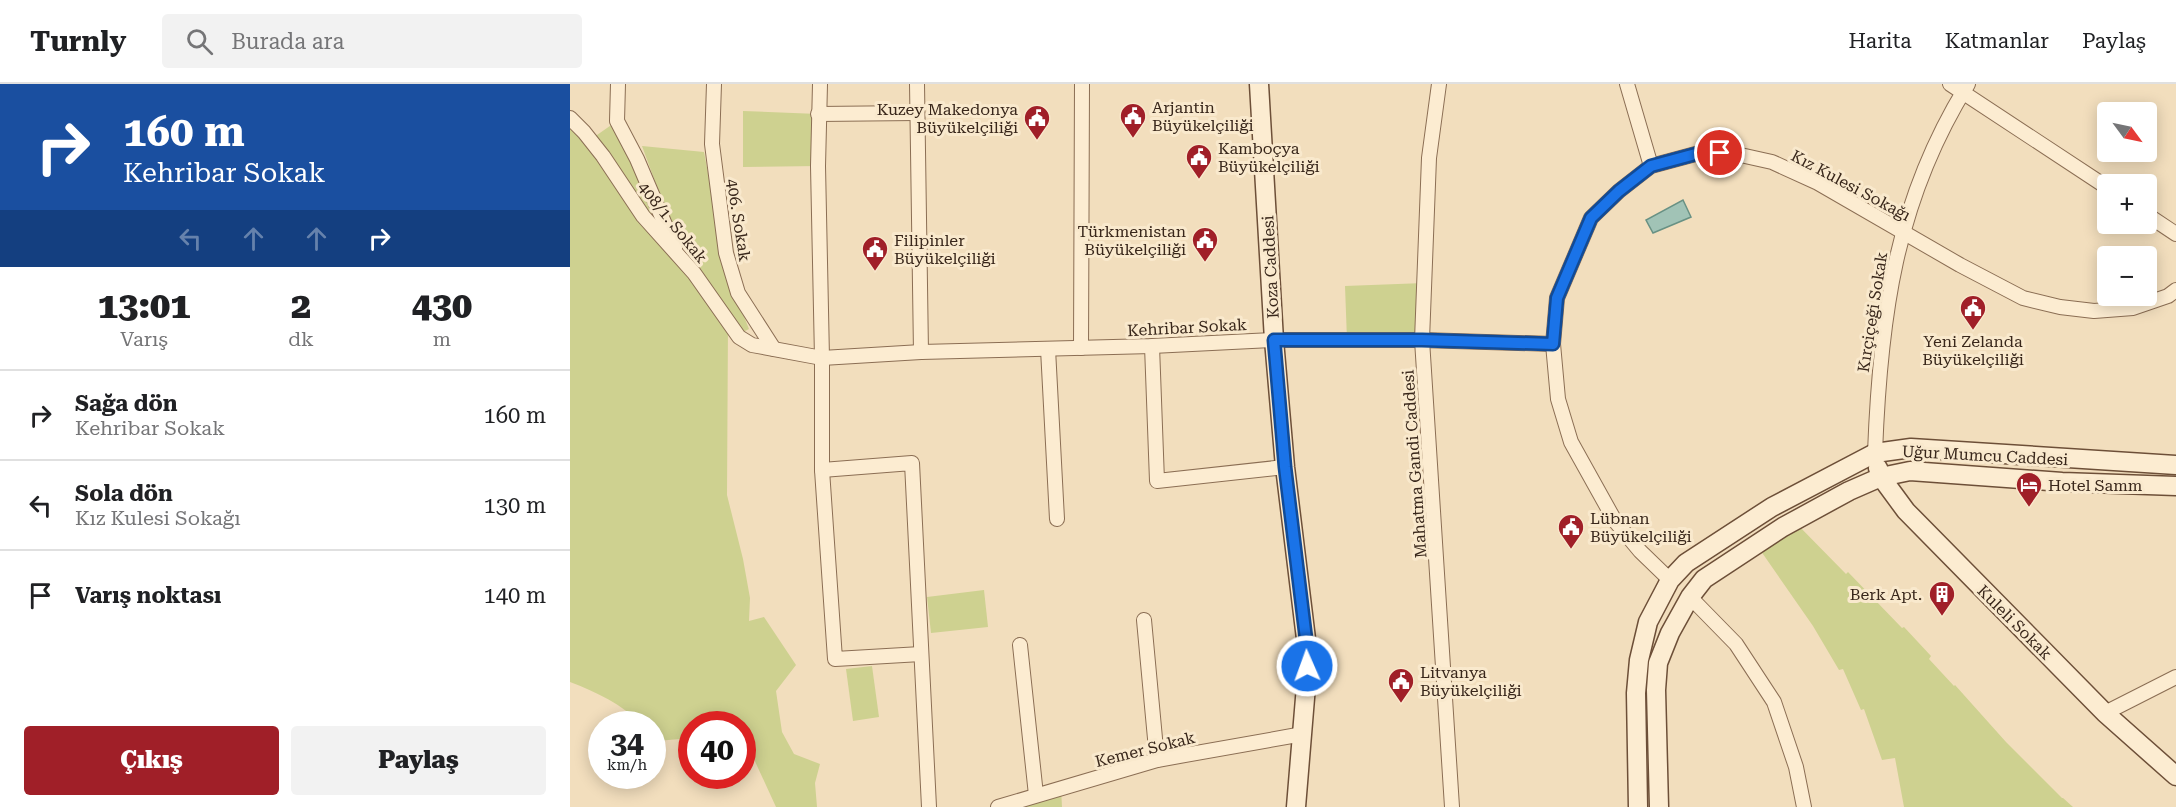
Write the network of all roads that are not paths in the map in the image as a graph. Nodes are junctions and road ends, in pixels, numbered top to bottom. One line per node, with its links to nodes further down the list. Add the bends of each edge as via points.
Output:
1 (618, 84): 19 (street, via 617,121)
2 (714, 84): 27 (street, 406. Sokak, via 712,144 726,253 738,293)
3 (820, 84): 12 (street)
4 (917, 84): 11 (street)
5 (1082, 84): 26 (street)
6 (1259, 84): 21 (main road, Koza Caddesi)
7 (1439, 84): 22 (street, Mahatma Gandi Caddesi, via 1429,158)
8 (1627, 84): 14 (street)
9 (1950, 84): 10 (street)
10 (1966, 88): 15 (street); 17 (street, Kırçiçeği Sokak, via 1926,164)
11 (916, 113): 12 (street); 29 (street)
12 (818, 114): 30 (street)
13 (570, 118): 19 (street, 408/1. Sokak, via 603,156 643,216)
14 (1651, 166): 17 (street, Kız Kulesi Sokağı, via 1703,152 1772,162); 23 (street, Kız Kulesi Sokağı, via 1591,218 1557,298)
15 (2097, 180)
16 (2157, 221): 18 (street)
17 (1903, 230): 20 (street, Kız Kulesi Sokağı, via 2023,298 2060,307 2094,311 2133,308); 31 (street, Kırçiçeği Sokak, via 1888,296 1877,386)
18 (2176, 234)
19 (678, 255): 24 (street, 408/1. Sokak, via 739,337)
20 (2176, 290)
21 (1274, 340): 22 (street, Kehribar Sokak); 25 (street, Kehribar Sokak); 33 (main road, Koza Caddesi)
22 (1422, 340): 23 (street, Kehribar Sokak); 52 (street, Mahatma Gandi Caddesi)
23 (1553, 344): 38 (street, Kız Kulesi Sokağı, via 1558,399 1570,442 1615,521)
24 (752, 345): 27 (street, Kehribar Sokak)
25 (1152, 346): 26 (street, Kehribar Sokak); 33 (street, via 1157,480)
26 (1081, 348): 28 (street, Kehribar Sokak)
27 (774, 349): 30 (street, Kehribar Sokak)
28 (1048, 349): 29 (street, Kehribar Sokak); 37 (street)
29 (921, 352): 30 (street, Kehribar Sokak)
30 (822, 358): 34 (street)
31 (1875, 453): 32 (main road, Uğur Mumcu Caddesi, via 1911,448); 35 (main road, Kuleli Sokak); 38 (main road, Uğur Mumcu Caddesi, via 1772,507 1686,563)
32 (2176, 465)
33 (1285, 467): 45 (main road, Koza Caddesi, via 1307,647)
34 (822, 470): 42 (street, via 835,659); 42 (street, via 912,463)
35 (1881, 477): 36 (main road, Uğur Mumcu Caddesi, via 1910,471); 39 (main road, Uğur Mumcu Caddesi, via 1783,527 1704,579); 44 (main road, Kuleli Sokak, via 1906,511)
36 (2176, 486)
37 (1057, 519)
38 (1670, 580): 53 (main road, Uğur Mumcu Caddesi, via 1648,622 1639,660)
39 (1690, 597): 54 (main road, Uğur Mumcu Caddesi, via 1658,663); 55 (street, via 1736,644 1774,702 1796,767)
40 (1144, 620): 46 (street)
41 (1020, 645): 48 (street)
42 (921, 654): 49 (street)
43 (2176, 677): 44 (street)
44 (2105, 713): 47 (main road, Kuleli Sokak)
45 (1303, 734): 46 (street, Kemer Sokak); 51 (main road, Koza Caddesi)
46 (1157, 760): 48 (street, Kemer Sokak)
47 (2176, 776)
48 (1036, 795): 50 (street, Kemer Sokak)
49 (929, 807)
50 (998, 807)
51 (1296, 807)
52 (1452, 807)
53 (1638, 807)
54 (1659, 807)
55 (1804, 807)

